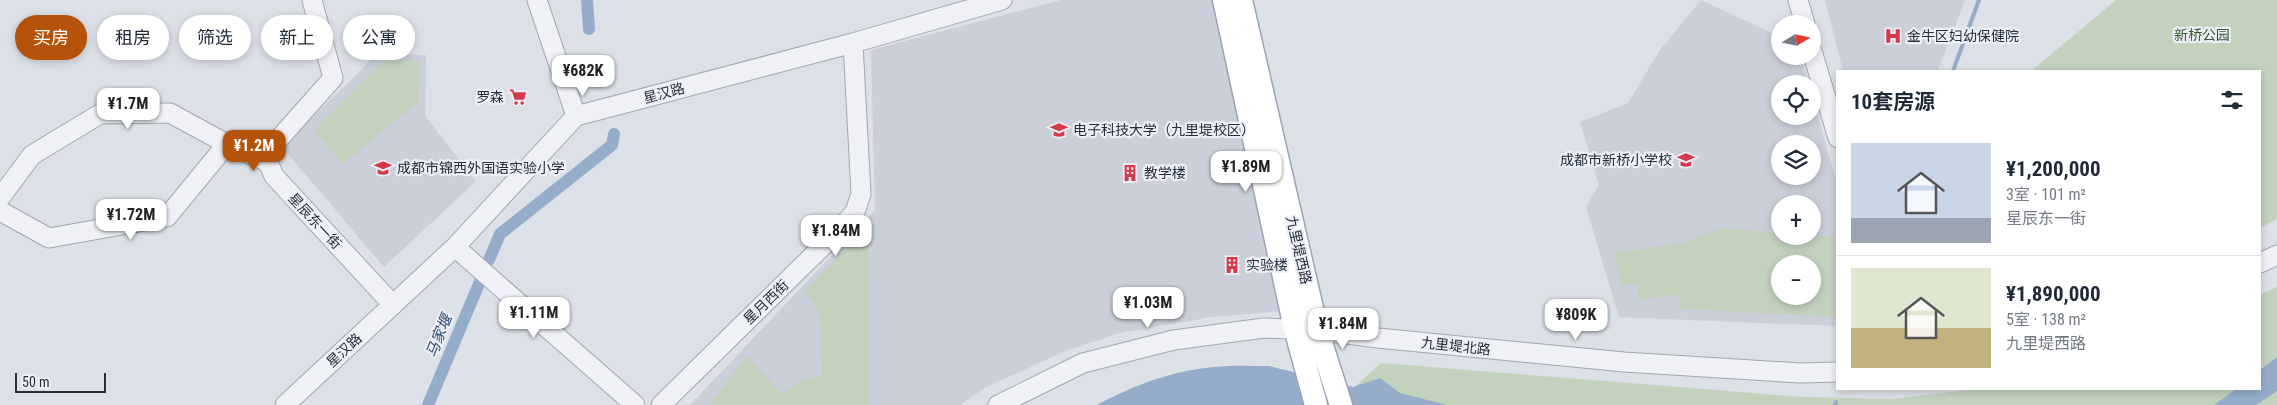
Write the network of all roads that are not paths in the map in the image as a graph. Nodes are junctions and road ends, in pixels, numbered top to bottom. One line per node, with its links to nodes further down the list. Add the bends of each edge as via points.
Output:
1 (312, 0): 13 (street, via 333,78 270,149)
2 (537, 0): 10 (street)
3 (1002, 0): 8 (street, 星汉路)
4 (1224, 0): 20 (main road)
5 (1241, 0): 21 (main road, 九里堤西路)
6 (1798, 0): 7 (street)
7 (1802, 15)
8 (853, 43): 10 (street, 星汉路); 25 (street, 星月西街, via 860,194 855,212)
9 (1816, 65): 11 (street)
10 (576, 116): 16 (street, 星汉路)
11 (1836, 131)
12 (227, 144): 13 (street); 14 (street, via 170,113 100,114 32,155); 15 (street, via 167,217 50,238)
13 (268, 162): 19 (street, 星辰东一街, via 274,176)
14 (0, 198)
15 (0, 211)
16 (455, 247): 19 (street, 星汉路); 24 (street)
17 (2277, 254): 18 (street)
18 (2261, 262)
19 (393, 305): 23 (street, 星汉路)
20 (1295, 328): 21 (street, 九里堤北路); 26 (street, 九里堤北路, via 1264,328 1174,340 1083,362); 27 (main road)
21 (1317, 330): 22 (street, 九里堤北路, via 1624,362 1800,373); 28 (main road, 九里堤西路)
22 (1836, 372)
23 (285, 405)
24 (635, 405)
25 (661, 405)
26 (998, 405)
27 (1316, 405)
28 (1340, 405)

